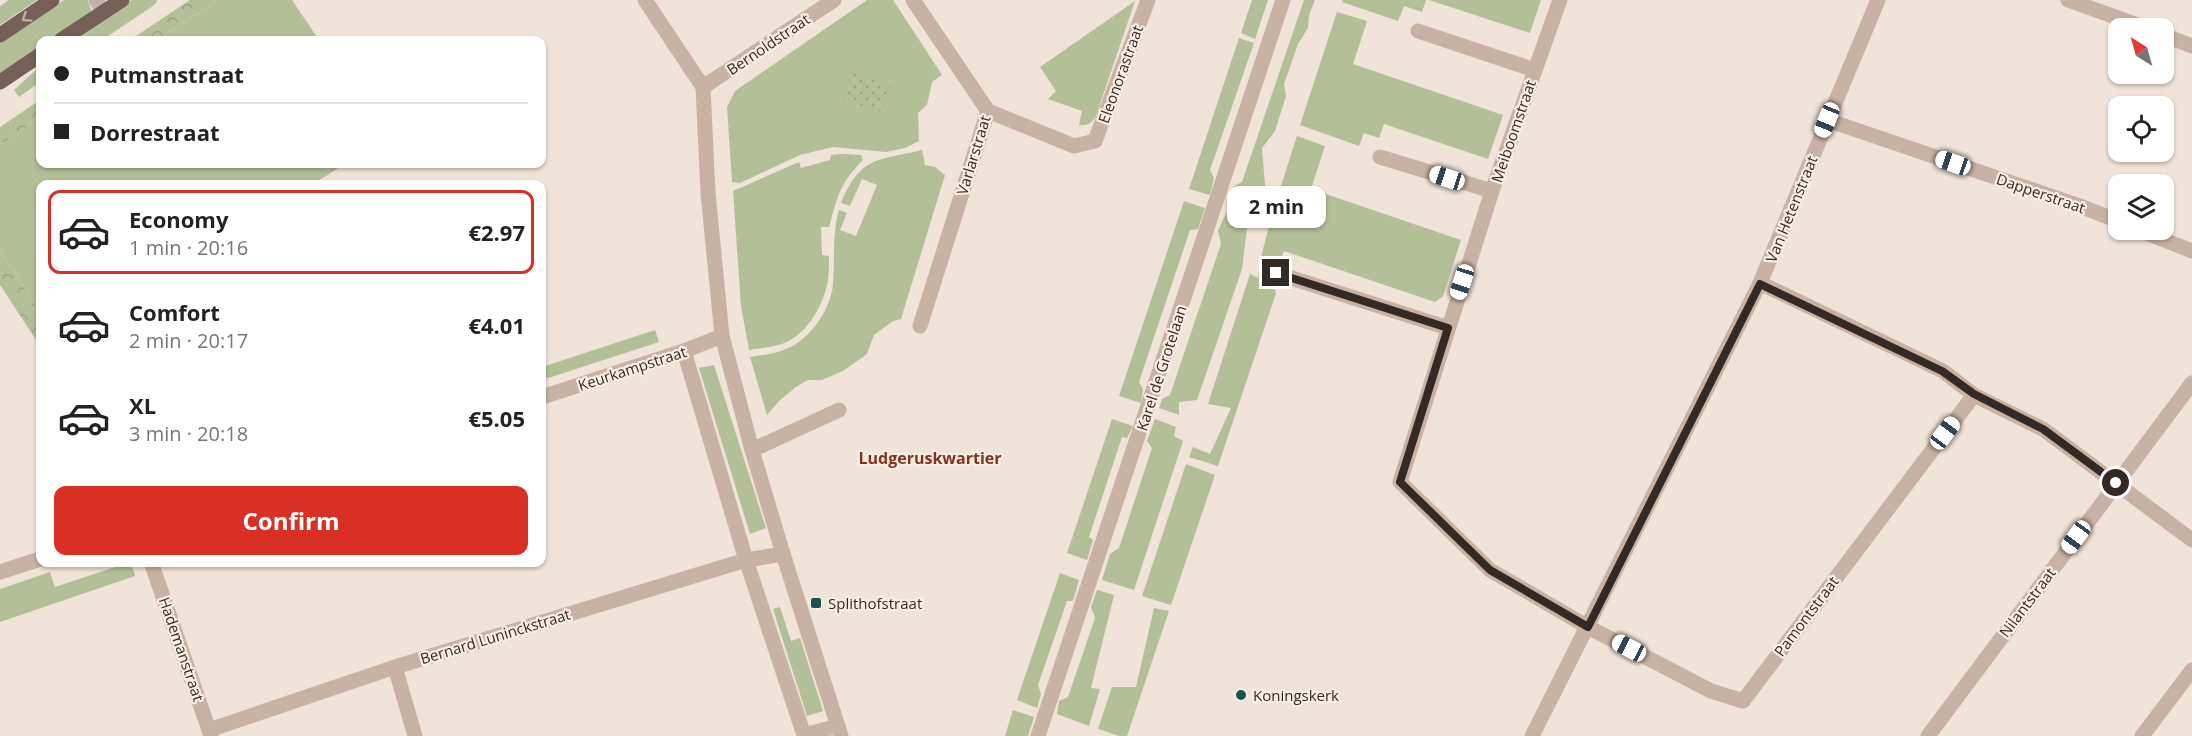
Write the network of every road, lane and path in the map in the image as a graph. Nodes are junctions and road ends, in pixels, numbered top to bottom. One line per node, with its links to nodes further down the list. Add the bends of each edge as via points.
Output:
1 (52, 0): 14 (main road, one-way to 14)
2 (122, 0): 11 (main road)
3 (645, 0): 21 (street)
4 (834, 0): 21 (street, Bernoldstraat)
5 (913, 0): 22 (street, Varlarstraat)
6 (1148, 0): 22 (street, Eleonorastraat, via 1095,141 1074,146)
7 (1283, 0): 53 (street, Karel de Grotelaan)
8 (1560, 0): 19 (street, Meiboomstraat)
9 (1878, 0): 23 (street, Van Hetenstraat)
10 (2068, 0): 12 (street)
11 (100, 6): 15 (main road)
12 (2118, 18)
13 (1418, 31): 19 (street, Meiboomstraat)
14 (0, 35)
15 (66, 36)
16 (2174, 39): 17 (street)
17 (2192, 45)
18 (36, 57): 20 (main road)
19 (1535, 70): 25 (street, Meiboomstraat)
20 (0, 82)
21 (703, 87): 33 (street, via 708,193)
22 (988, 111): 31 (street, Varlarstraat)
23 (1827, 120): 26 (street, Dapperstraat); 30 (street, Van Hetenstraat)
24 (1380, 157): 25 (street, Meiboomstraat)
25 (1492, 191): 32 (street, Meiboomstraat)
26 (2108, 217)
27 (2164, 240): 28 (street)
28 (2192, 251)
29 (1276, 273): 32 (street)
30 (1760, 284): 36 (street, via 1942,371); 47 (street, Van Hetenstraat)
31 (920, 326)
32 (1448, 328): 47 (street, Meiboomstraat, via 1400,482 1490,570)
33 (722, 336): 34 (street, Keurkampstraat); 39 (street)
34 (684, 351): 37 (street, Keurkampstraat); 44 (street)
35 (2192, 383): 40 (street, Nilantstraat)
36 (1974, 394): 40 (street, via 2043,429); 47 (street, Pamontstraat, via 1743,700 1711,691)
37 (546, 396)
38 (839, 410): 39 (street)
39 (752, 450): 42 (street)
40 (2116, 483): 41 (street); 55 (street, Nilantstraat)
41 (2192, 540)
42 (783, 554): 44 (street, Bernard Luninckstraat); 50 (street)
43 (36, 560): 46 (street)
44 (746, 560): 48 (street, Bernard Luninckstraat); 50 (street, via 804,735)
45 (154, 567): 51 (street, Hademanstraat)
46 (0, 572)
47 (1588, 627): 54 (street, Van Hetenstraat)
48 (395, 667): 51 (street, Bernard Luninckstraat); 52 (street)
49 (2192, 670): 56 (street)
50 (839, 731)
51 (210, 733)
52 (415, 736)
53 (1038, 736)
54 (1532, 736)
55 (1928, 736)
56 (2142, 736)

